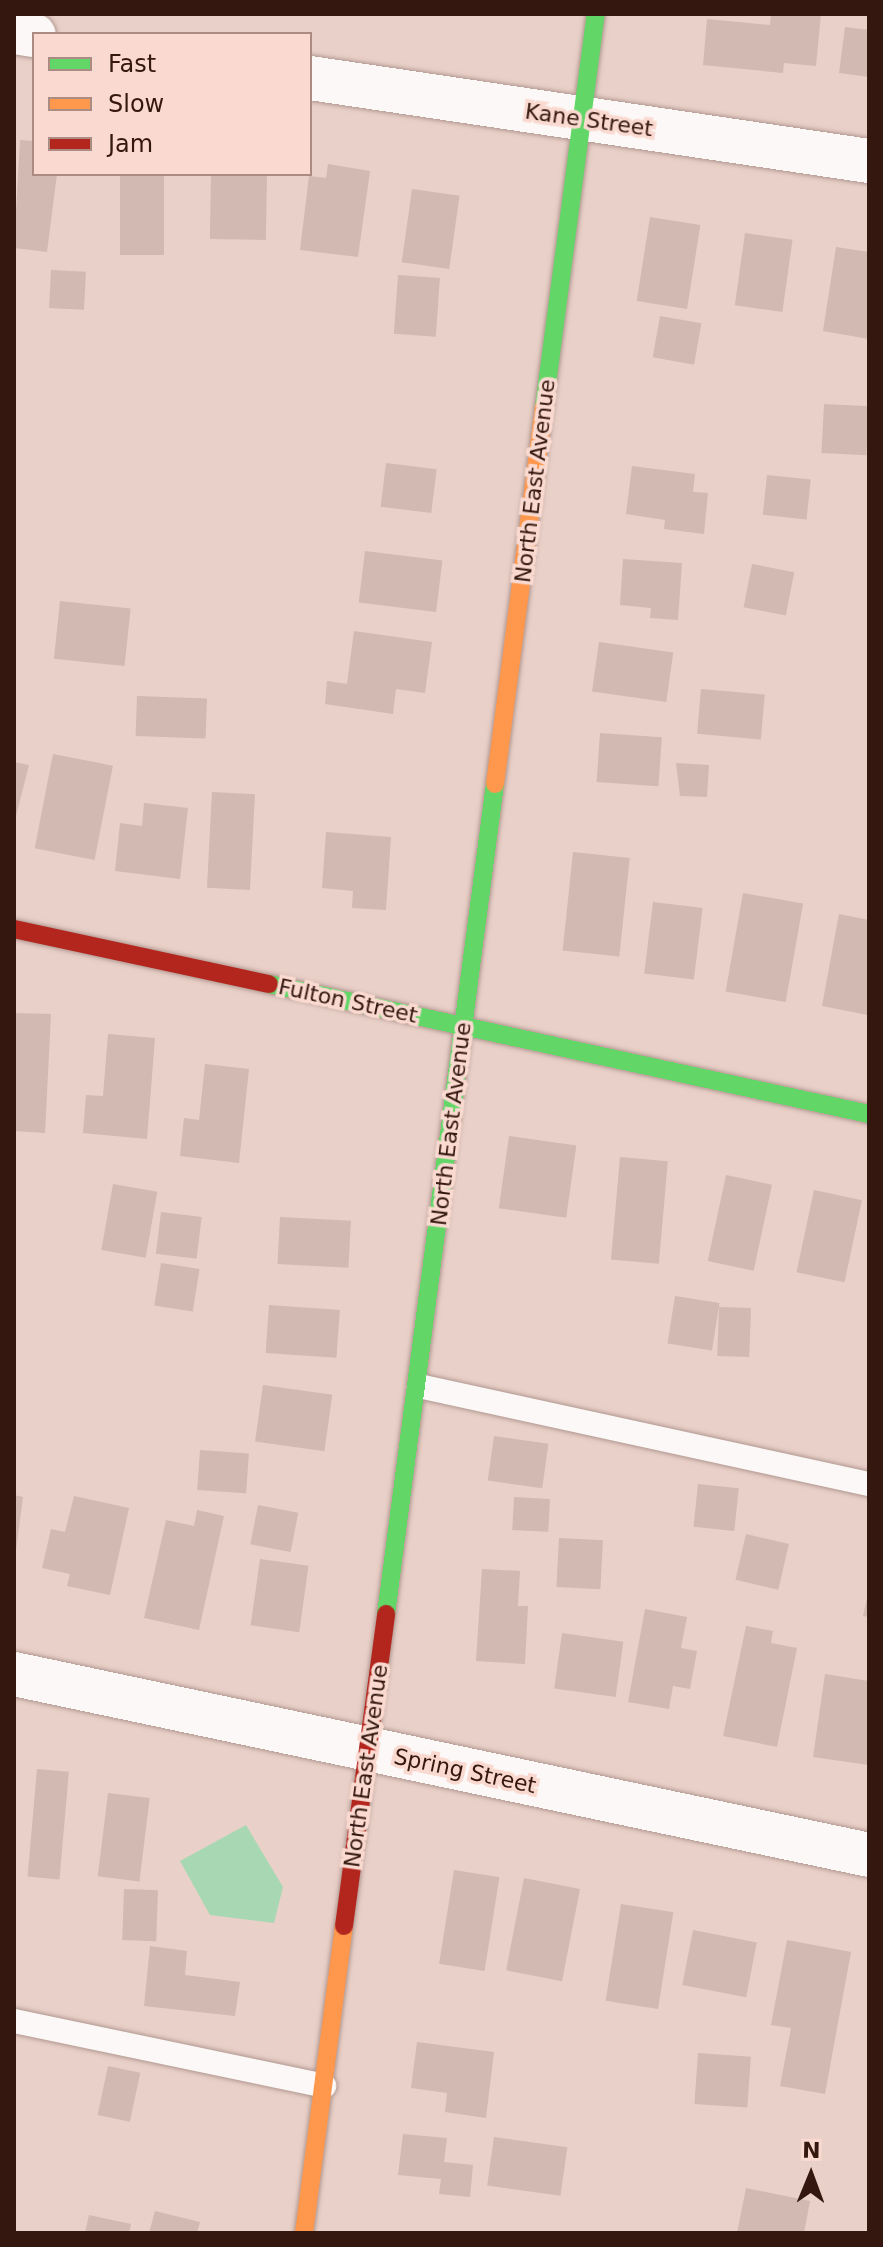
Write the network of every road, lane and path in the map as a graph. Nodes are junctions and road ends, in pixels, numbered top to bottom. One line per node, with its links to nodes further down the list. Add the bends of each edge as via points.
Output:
1 (596, 14): 3 (street, North East Avenue)
2 (312, 78): 3 (street, Kane Street)
3 (583, 119): 4 (street, Kane Street); 6 (street, North East Avenue)
4 (869, 161)
5 (14, 929): 6 (street, Fulton Street)
6 (463, 1026): 7 (street, Fulton Street); 8 (street, North East Avenue)
7 (869, 1114)
8 (419, 1386): 9 (lane); 11 (street, North East Avenue)
9 (869, 1484)
10 (14, 1674): 11 (street, Spring Street)
11 (368, 1751): 12 (street, Spring Street); 14 (street, North East Avenue)
12 (869, 1855)
13 (14, 2021): 14 (lane)
14 (324, 2086): 15 (street, North East Avenue)
15 (304, 2233)

